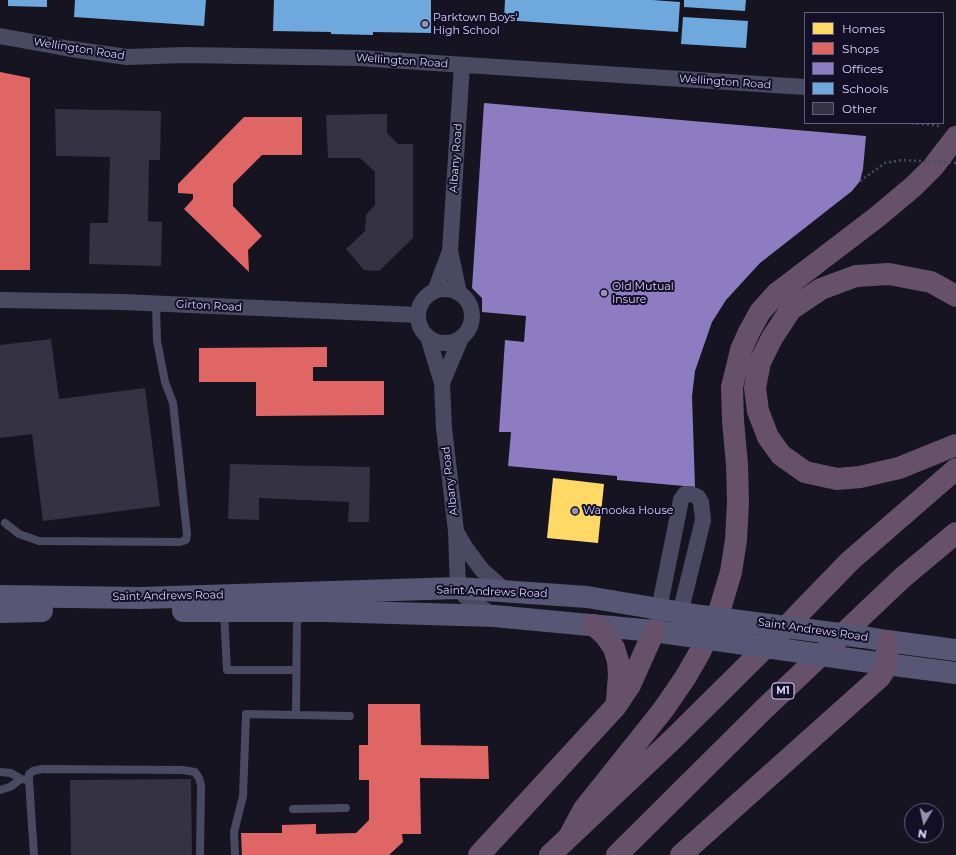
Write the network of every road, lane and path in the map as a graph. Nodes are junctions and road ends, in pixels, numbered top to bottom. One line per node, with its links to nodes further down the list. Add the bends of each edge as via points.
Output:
1 (0, 36): 2 (street, Wellington Road, via 126,57 185,55 358,58)
2 (462, 65): 3 (street, Wellington Road); 8 (street, Albany Road)
3 (804, 87)
4 (916, 124): 5 (path)
5 (949, 132): 47 (highway, via 933,166 914,186 776,294 760,312 749,332 741,350 732,387 738,479 737,525 730,572 720,609 685,678 584,809)
6 (956, 163): 7 (path, bridge, via 902,160 885,163)
7 (860, 182)
8 (450, 251): 9 (street, Albany Road); 10 (street, Albany Road)
9 (435, 291): 10 (street, via 442,289); 14 (street, via 422,300)
10 (459, 293): 16 (street, via 471,306 472,315 467,332)
11 (956, 296): 18 (highway, via 931,282 889,274 856,276 821,289 791,309 760,362 755,388 758,411 768,437 781,455 805,472 837,479 860,477 899,468)
12 (0, 300): 13 (street, Girton Road)
13 (156, 304): 14 (street, Girton Road); 20 (lane, via 157,341 165,382 173,403 188,534 186,540 39,541 19,534)
14 (417, 315): 15 (street, via 418,324)
15 (428, 337): 16 (street, via 435,342 444,343); 17 (street, Albany Road)
16 (460, 338): 17 (street, Albany Road)
17 (442, 383): 21 (street, Albany Road, via 444,428)
18 (956, 445)
19 (956, 469): 47 (highway, via 850,561 678,734)
20 (5, 524)
21 (456, 531): 23 (street, Albany Road); 24 (street, Albany Road, via 482,570)
22 (956, 533): 53 (highway, M1, via 878,600)
23 (458, 588): 24 (main road, Saint Andrews Road); 25 (main road, Saint Andrews Road, via 141,598); 31 (street, via 469,600)
24 (506, 591): 26 (main road, Saint Andrews Road, via 587,596)
25 (6, 595)
26 (659, 609): 30 (main road, Saint Andrews Road); 30 (street, via 681,500 685,494 691,494 698,497 701,502 703,520); 33 (street)
27 (224, 611): 28 (main road, Saint Andrews Road); 29 (main road, Saint Andrews Road); 37 (lane, via 227,670)
28 (297, 611): 31 (main road, Saint Andrews Road); 37 (lane)
29 (0, 612)
30 (680, 612): 33 (street); 34 (main road, Saint Andrews Road, bridge)
31 (494, 616): 32 (main road, Saint Andrews Road)
32 (594, 625): 33 (main road, Saint Andrews Road); 39 (highway, via 614,648 618,662)
33 (664, 632): 36 (main road, Saint Andrews Road, bridge); 39 (highway)
34 (887, 641): 35 (main road, Saint Andrews Road); 36 (highway)
35 (956, 650)
36 (887, 664): 38 (main road, Saint Andrews Road); 54 (highway, via 880,677)
37 (296, 670): 40 (lane)
38 (956, 673)
39 (616, 706): 51 (highway)
40 (296, 714): 41 (lane); 50 (lane, via 246,714 243,796 234,832)
41 (350, 716)
42 (0, 772): 43 (lane, via 11,773)
43 (25, 780): 44 (lane); 48 (lane); 49 (lane, via 33,770 42,769 195,772 201,785)
44 (0, 790)
45 (346, 808): 46 (lane)
46 (293, 809)
47 (570, 835): 52 (highway)
48 (34, 855)
49 (200, 855)
50 (235, 855)
51 (479, 855)
52 (550, 855)
53 (617, 855)
54 (681, 855)

